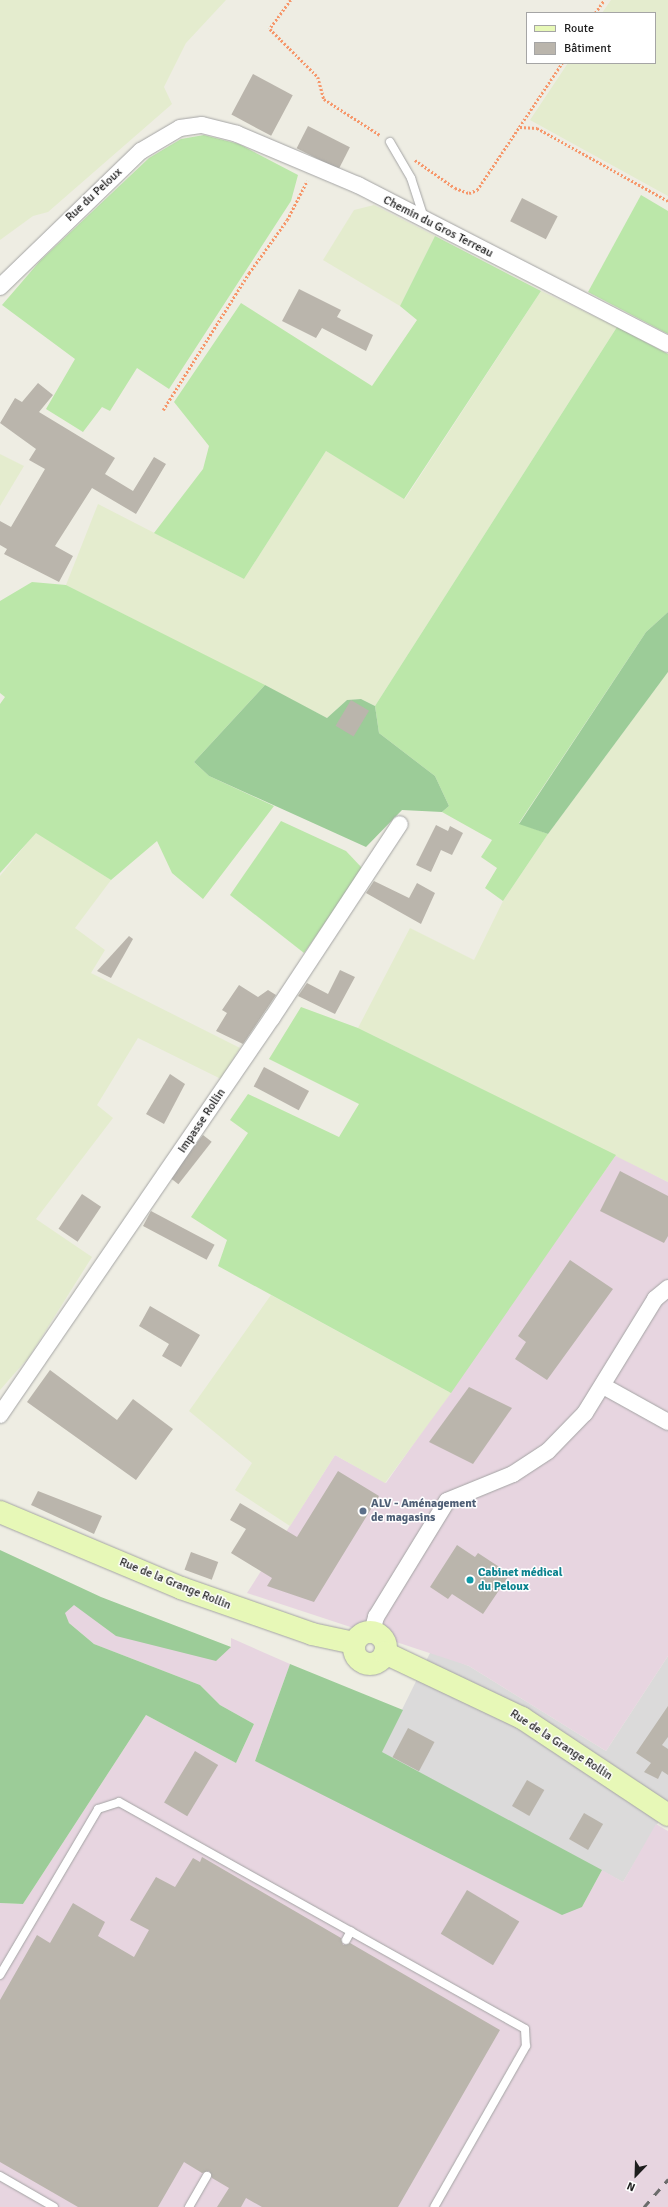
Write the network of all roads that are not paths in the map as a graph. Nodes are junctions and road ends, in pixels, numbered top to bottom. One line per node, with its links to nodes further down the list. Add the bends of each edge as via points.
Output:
1 (202, 125): 3 (street, Chemin du Gros Terreau, via 237,134 313,166); 4 (street, Rue du Peloux, via 180,128 141,151)
2 (390, 142): 3 (lane, via 411,178)
3 (425, 220): 5 (street, Chemin du Gros Terreau)
4 (0, 287)
5 (668, 344)
6 (400, 824): 9 (street, Impasse Rollin, via 272,1018)
7 (668, 1288): 8 (street, via 655,1299)
8 (603, 1386): 10 (street); 12 (street, via 585,1413 548,1451 513,1474 447,1501 376,1617)
9 (0, 1416)
10 (668, 1422)
11 (0, 1512): 13 (main road, Rue de la Grange Rollin, via 181,1588 312,1634)
12 (372, 1632): 13 (main road, via 362,1634); 14 (main road, via 384,1640)
13 (354, 1643): 14 (main road, via 356,1655 365,1663 377,1662)
14 (385, 1652): 15 (main road, Rue de la Grange Rollin, via 522,1718)
15 (668, 1815)
16 (351, 1931): 17 (lane); 18 (lane, via 119,1802 98,1809); 23 (lane, via 525,2029 526,2046)
17 (346, 1940)
18 (0, 1975)
19 (0, 2176): 21 (lane)
20 (207, 2176): 22 (lane)
21 (54, 2207)
22 (189, 2207)
23 (434, 2207)

